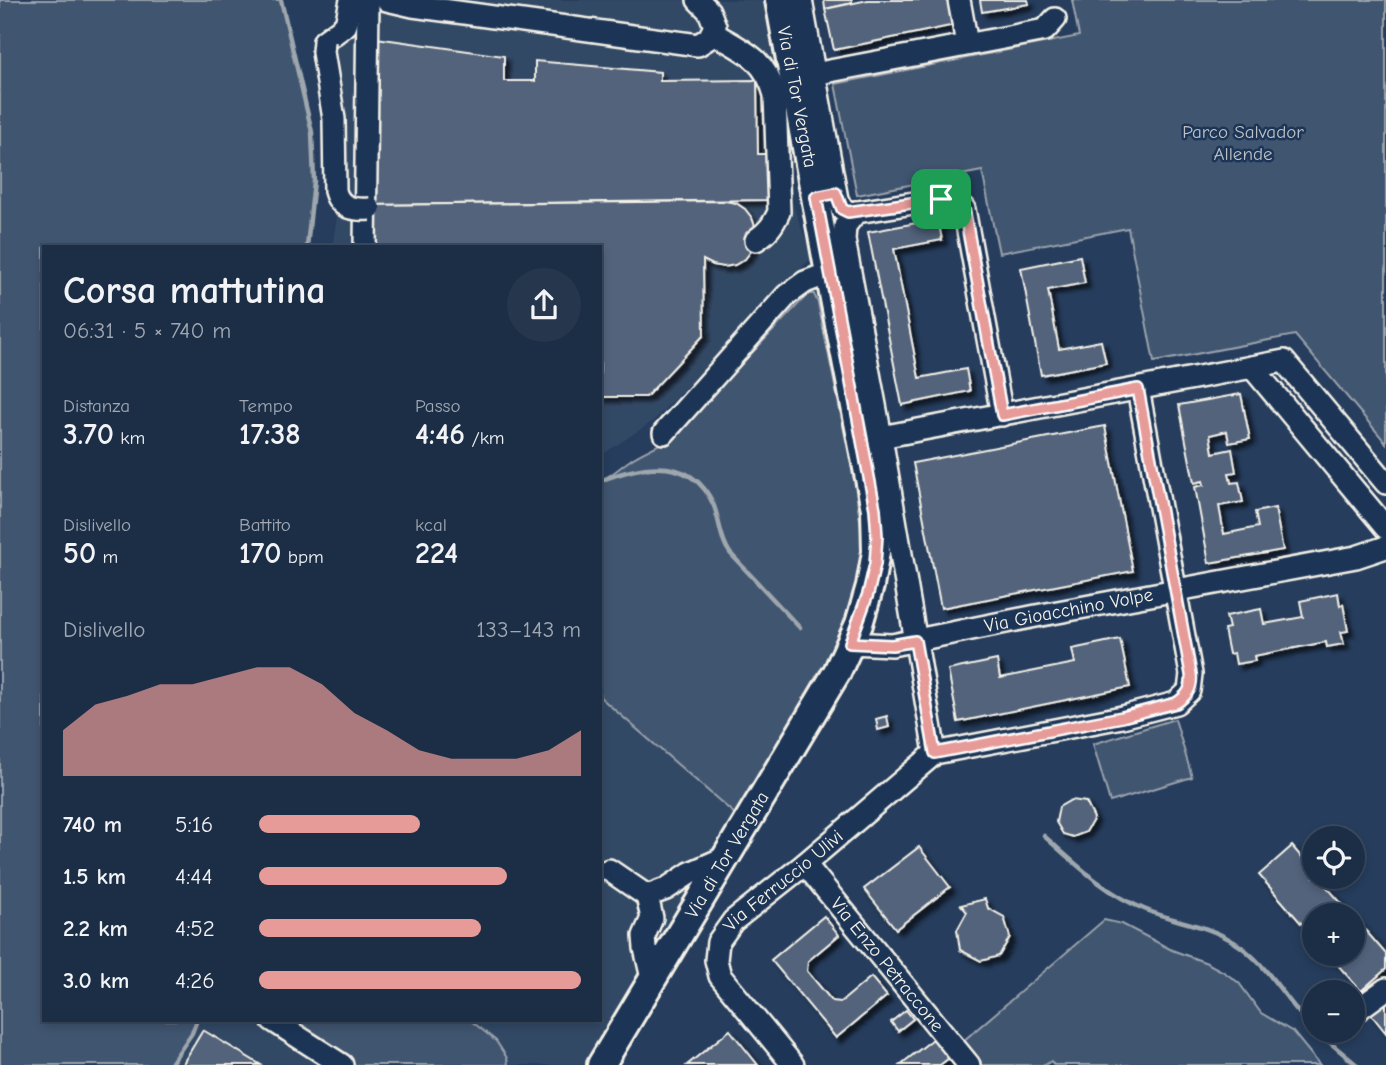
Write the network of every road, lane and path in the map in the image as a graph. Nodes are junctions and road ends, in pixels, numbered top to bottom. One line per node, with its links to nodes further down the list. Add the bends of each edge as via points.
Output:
1 (351, 0): 12 (street, bridge, via 346,25 324,41 334,119 335,191 347,207)
2 (368, 0): 14 (street)
3 (387, 0): 8 (street, via 692,45 702,44)
4 (698, 0): 8 (street, via 712,16)
5 (959, 0): 9 (street)
6 (784, 1): 10 (street, Via di Tor Vergata); 11 (main road, Via di Tor Vergata)
7 (1055, 19): 9 (street, via 1045,30)
8 (713, 33): 13 (street, via 758,60 775,95 779,212)
9 (967, 44): 10 (street)
10 (814, 74): 11 (street, Via di Tor Vergata)
11 (838, 203): 15 (main road, Via di Tor Vergata); 18 (street, via 946,198 964,209); 20 (street)
12 (370, 209)
13 (756, 240)
14 (365, 245)
15 (829, 273): 19 (street, via 786,295); 26 (main road, Via di Tor Vergata, via 873,493 877,536 870,586)
16 (1252, 368): 17 (street); 21 (street, via 1284,361); 22 (street)
17 (1138, 389): 18 (street); 24 (street)
18 (1002, 415): 20 (street)
19 (664, 433)
20 (881, 437): 25 (street)
21 (1386, 483)
22 (1386, 528)
23 (1386, 547): 24 (street, Via Gioacchino Volpe, via 1356,557)
24 (1175, 591): 25 (street, Via Gioacchino Volpe); 27 (street, via 1192,679 1184,698 1122,717)
25 (915, 641): 26 (street); 27 (street)
26 (850, 643): 28 (main road, Via di Tor Vergata)
27 (935, 753): 29 (street, Via Ferruccio Ulivi)
28 (724, 858): 31 (street); 32 (main road, Via di Tor Vergata)
29 (805, 864): 38 (street, Via Ferruccio Ulivi, via 733,920 718,942 716,960 720,975); 39 (street, Via Enzo Petraccone)
30 (609, 870): 31 (street)
31 (647, 896): 32 (street, via 652,918 645,948)
32 (652, 978): 37 (main road, Via di Tor Vergata)
33 (1386, 989): 34 (street)
34 (1365, 1004)
35 (275, 1022): 36 (street)
36 (342, 1065)
37 (601, 1065)
38 (793, 1065)
39 (969, 1065)

